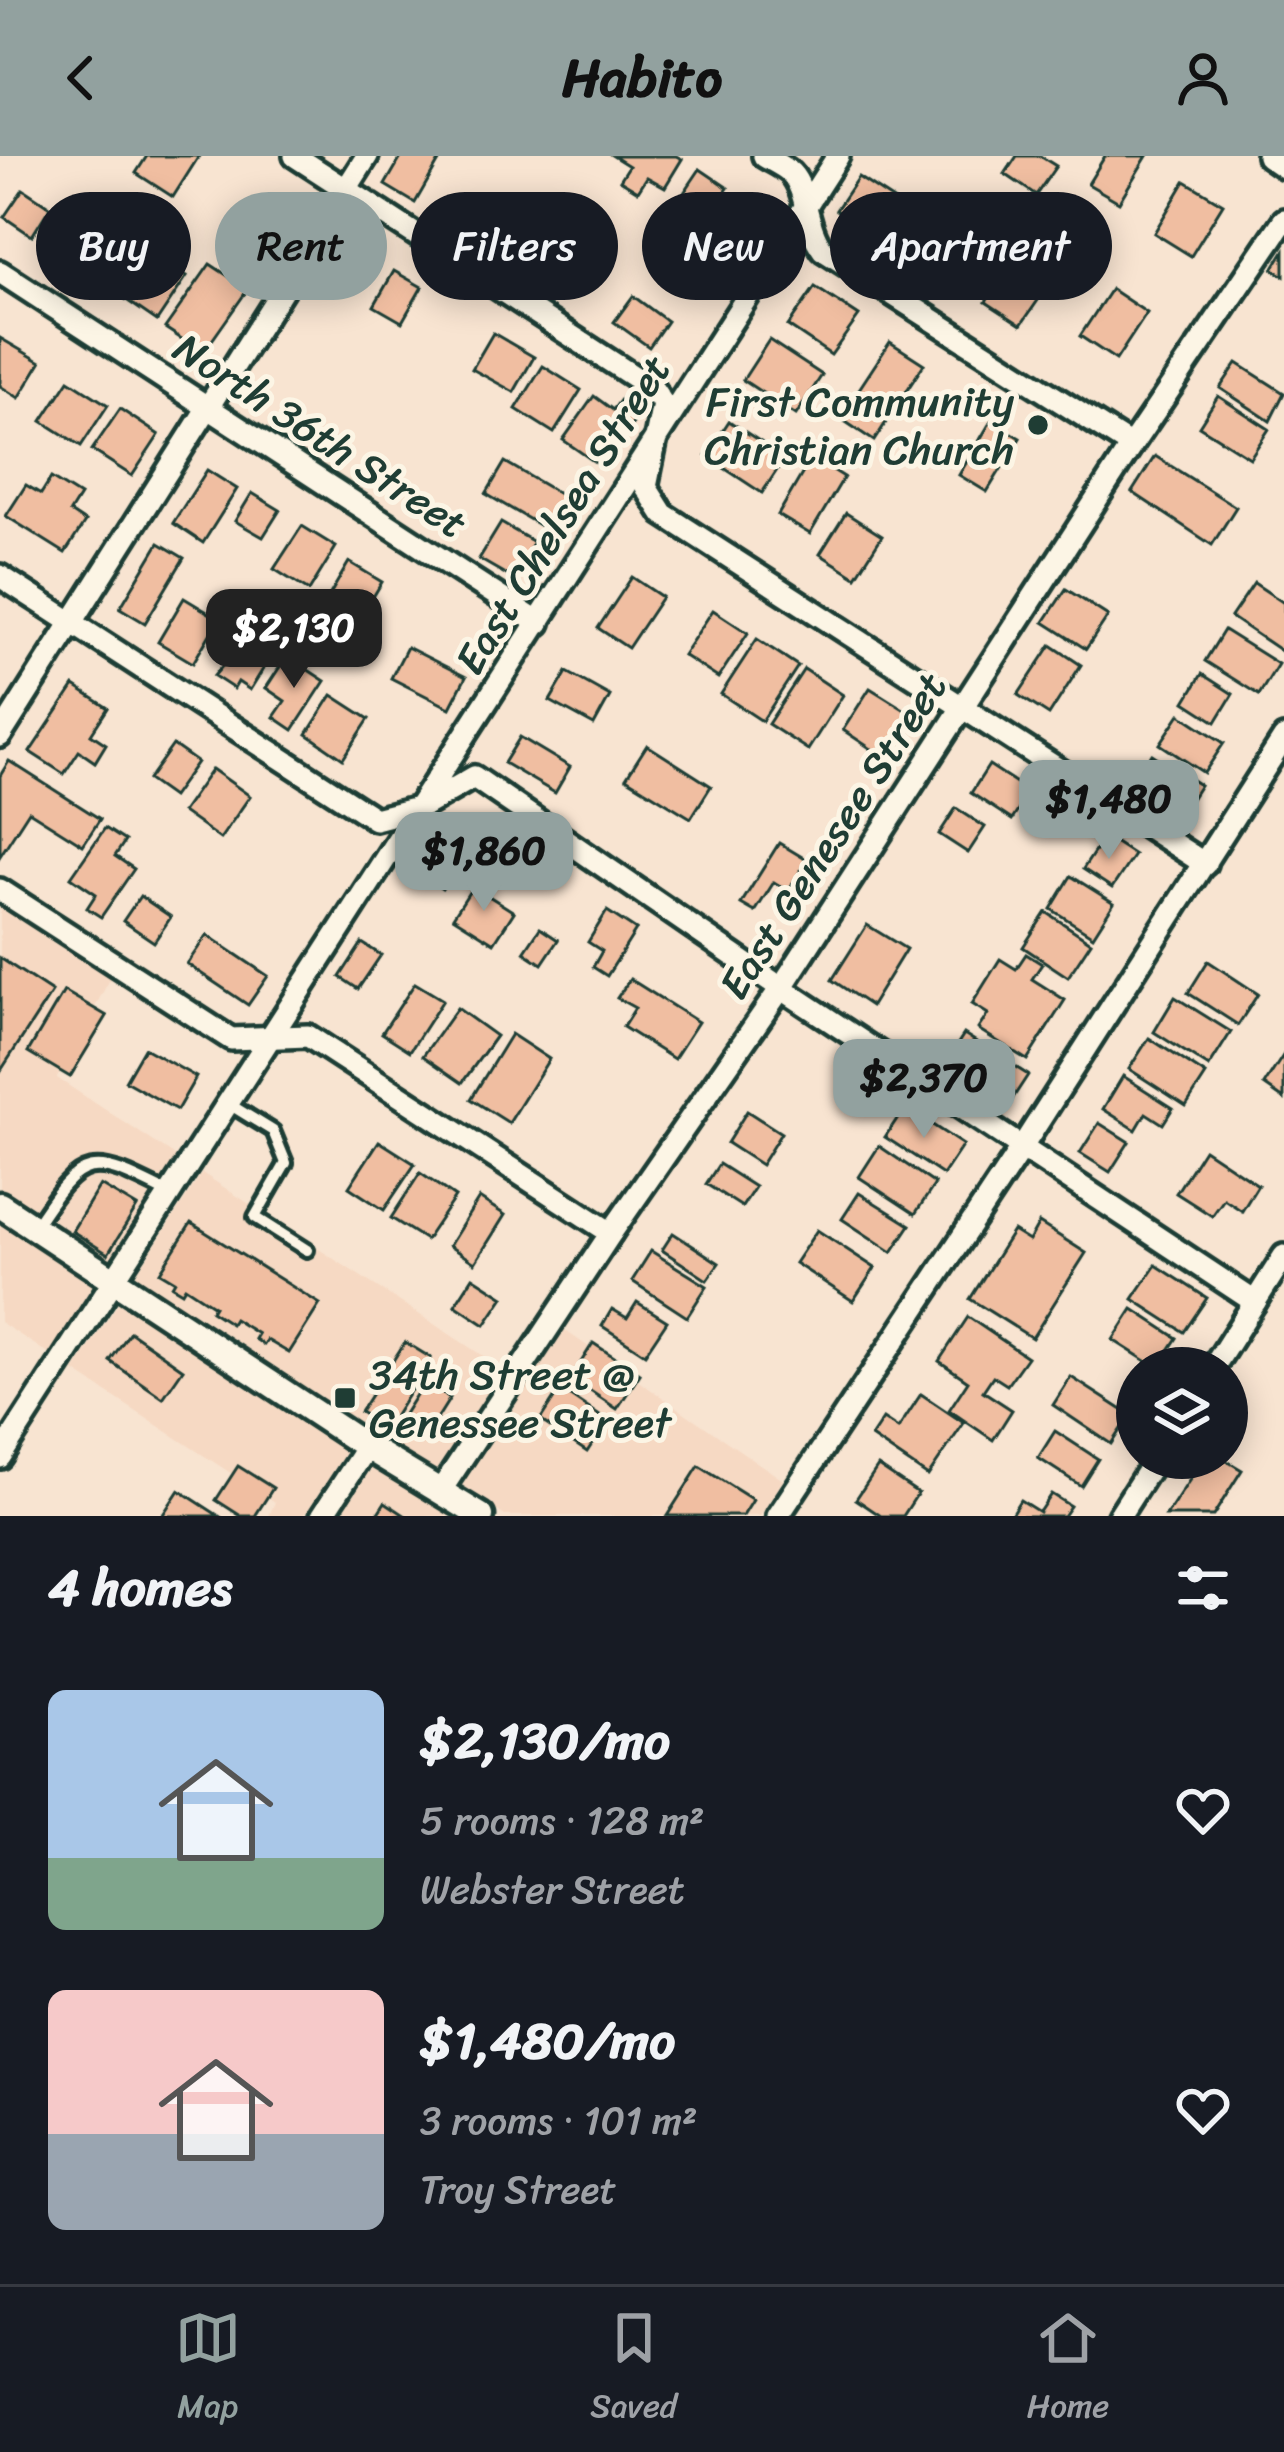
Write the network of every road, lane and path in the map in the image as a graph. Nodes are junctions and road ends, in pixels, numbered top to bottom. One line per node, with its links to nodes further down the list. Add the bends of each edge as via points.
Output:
1 (296, 156): 7 (street)
2 (367, 156): 7 (street)
3 (764, 156): 8 (street, via 791,173)
4 (838, 156): 9 (street, East Chelsea Street)
5 (1268, 156): 6 (street)
6 (1284, 167)
7 (345, 188): 14 (street); 15 (street, via 653,389 663,404)
8 (799, 192)
9 (806, 204)
10 (806, 211): 16 (street, via 823,250)
11 (1284, 220): 16 (street, East Genesee Street)
12 (0, 272): 14 (street, North 36th Street)
13 (744, 300): 15 (street, East Chelsea Street)
14 (207, 407): 18 (street); 19 (street, North 36th Street)
15 (654, 440): 19 (street, East Chelsea Street); 20 (street, via 646,487 663,514)
16 (1131, 446): 20 (street, East Genesee Street)
17 (0, 576): 18 (street)
18 (70, 622): 21 (street); 23 (street, via 375,819)
19 (539, 623): 23 (street, East Chelsea Street)
20 (961, 708): 24 (street); 26 (street, East Genesee Street)
21 (0, 736)
22 (1284, 738): 24 (street)
23 (422, 807): 26 (street, via 473,777); 27 (street, East Chelsea Street)
24 (1205, 864): 29 (street)
25 (0, 890): 27 (street, via 231,1039)
26 (781, 988): 29 (street); 33 (street, East Genesee Street)
27 (272, 1037): 28 (street, East Chelsea Street); 33 (street, via 308,1036)
28 (229, 1104): 30 (street, East Chelsea Street); 34 (lane, via 273,1131 286,1163 255,1217)
29 (1022, 1147): 37 (street); 45 (street)
30 (170, 1195): 32 (lane, via 115,1167 89,1167 65,1179); 36 (street, East Chelsea Street)
31 (0, 1205): 32 (street)
32 (34, 1227): 36 (street)
33 (611, 1233): 42 (street, East Genesee Street)
34 (308, 1250)
35 (1284, 1256): 37 (street)
36 (116, 1279): 39 (street); 40 (street, East Chelsea Street)
37 (1255, 1302): 38 (street)
38 (1226, 1347)
39 (367, 1447): 42 (street); 43 (street)
40 (0, 1457)
41 (1143, 1479): 46 (street)
42 (441, 1490): 44 (street)
43 (322, 1516)
44 (481, 1516)
45 (778, 1516)
46 (1119, 1516)

